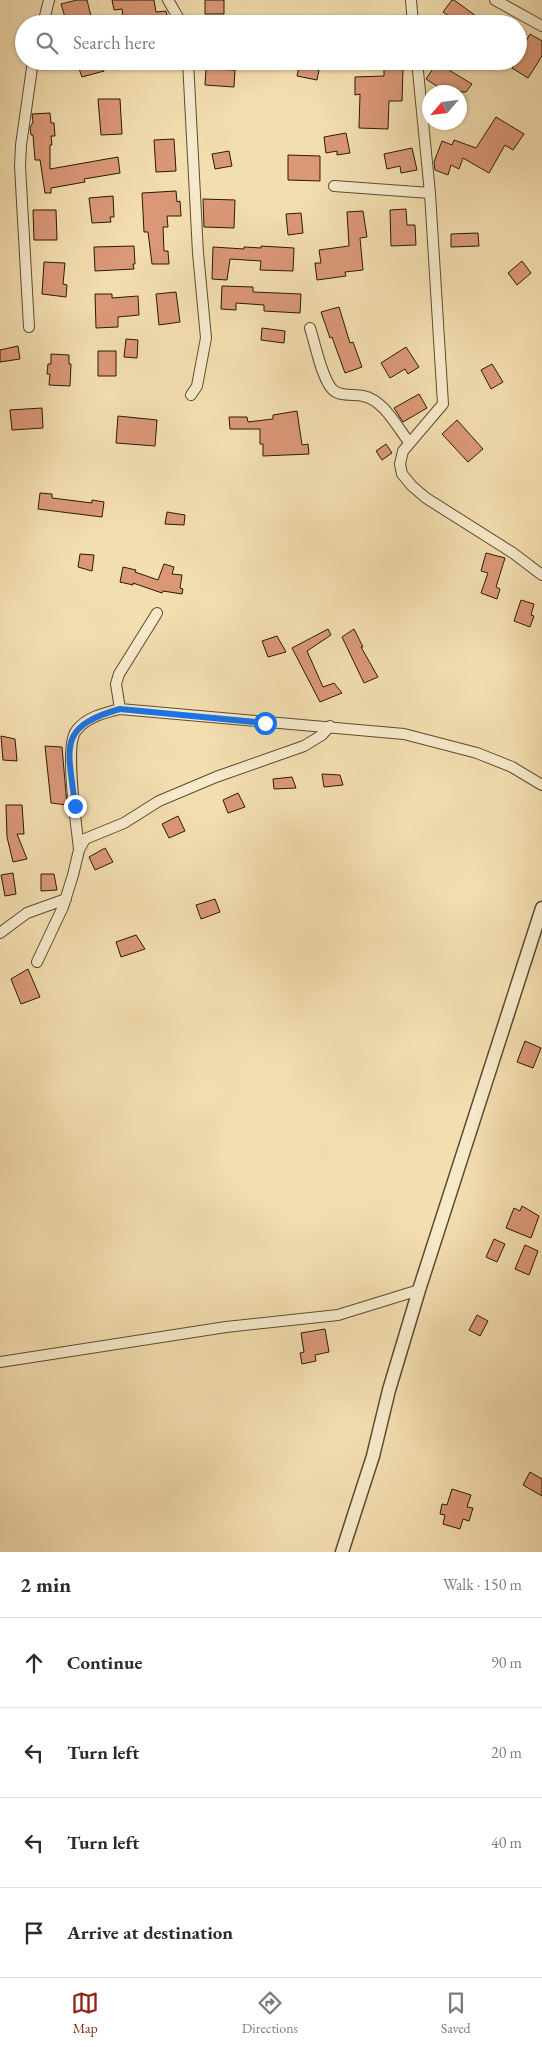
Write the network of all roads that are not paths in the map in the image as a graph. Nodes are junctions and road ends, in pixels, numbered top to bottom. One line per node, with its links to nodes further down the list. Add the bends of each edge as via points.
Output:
1 (49, 0): 5 (street)
2 (168, 0): 6 (street)
3 (411, 0): 7 (street)
4 (495, 0): 8 (street)
5 (45, 15)
6 (177, 15)
7 (412, 15)
8 (522, 15)
9 (527, 18): 10 (street)
10 (542, 26)
11 (32, 70): 16 (street, via 20,166)
12 (188, 70): 18 (street, via 206,338 197,386)
13 (418, 70): 15 (street)
14 (334, 186): 15 (street)
15 (430, 193): 19 (street, via 443,404)
16 (29, 327)
17 (310, 328): 19 (street, via 327,382 333,390 340,394 364,396 381,405)
18 (191, 395)
19 (409, 442): 20 (street, via 400,458 400,469 412,486)
20 (542, 575)
21 (157, 613): 22 (street, via 119,674 116,684)
22 (120, 709): 23 (street); 25 (street, via 83,723 71,740)
23 (330, 726): 24 (street, via 404,734 439,742 512,766); 25 (street, via 304,746 159,801 113,828 90,836 82,842)
24 (542, 785)
25 (79, 850): 26 (street)
26 (66, 899): 28 (street, via 27,913); 29 (street)
27 (542, 908): 30 (street)
28 (0, 933)
29 (37, 962)
30 (419, 1290): 31 (street, via 338,1315 226,1327); 32 (street)
31 (0, 1362)
32 (342, 1552)

